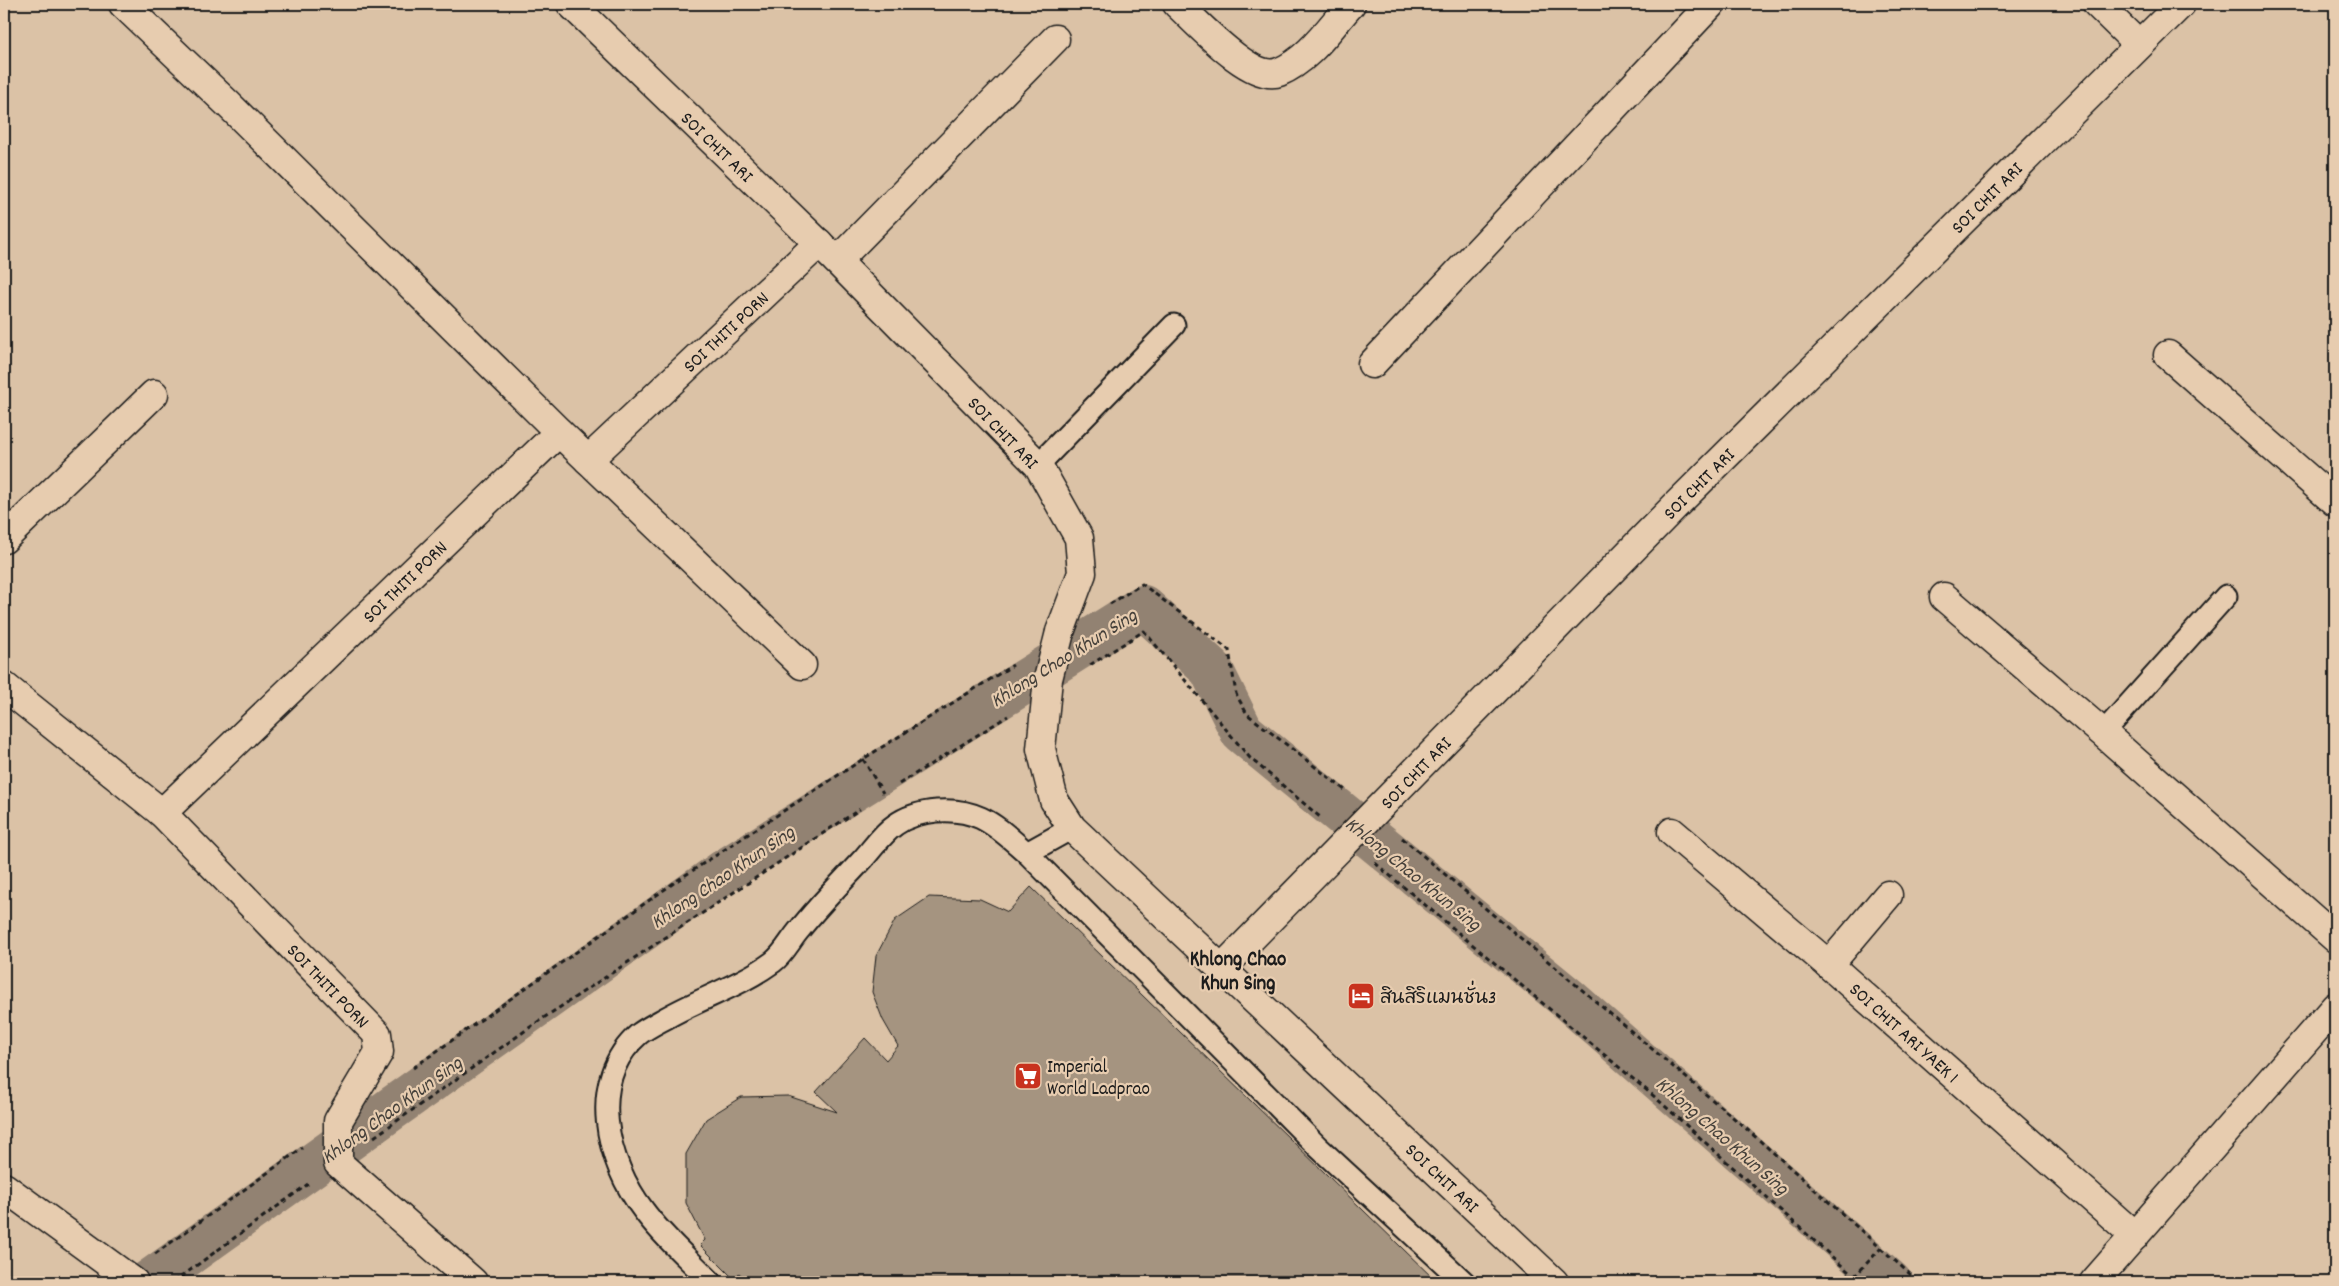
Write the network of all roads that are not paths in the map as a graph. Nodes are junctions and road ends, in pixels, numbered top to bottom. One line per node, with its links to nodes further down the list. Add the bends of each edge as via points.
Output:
1 (123, 4): 15 (street)
2 (572, 4): 10 (street, SOI CHIT ARI)
3 (1176, 4): 4 (street, via 1239,62 1258,71 1277,73 1306,54)
4 (1351, 4)
5 (1711, 4): 13 (street)
6 (2097, 4): 9 (street)
7 (2181, 4): 9 (street, SOI CHIT ARI)
8 (1055, 39): 10 (street, SOI THITI PORN)
9 (2139, 46): 32 (street, SOI CHIT ARI, via 1675,506)
10 (828, 252): 16 (street, SOI THITI PORN); 17 (street, SOI CHIT ARI)
11 (1174, 325): 17 (lane)
12 (2168, 355): 18 (street)
13 (1372, 364)
14 (154, 394): 19 (street)
15 (559, 432): 16 (street); 25 (street, SOI THITI PORN)
16 (588, 460): 22 (street)
17 (1038, 465): 26 (street, SOI CHIT ARI, bridge, via 1078,538 1082,573 1060,632 1047,686 1041,749 1054,800)
18 (2335, 502)
19 (4, 538)
20 (2226, 596): 24 (lane)
21 (1944, 597): 24 (street)
22 (802, 665)
23 (4, 686): 25 (street, SOI THITI PORN)
24 (2103, 733): 30 (street)
25 (162, 813): 37 (street, SOI THITI PORN, via 377,1034 379,1052 338,1121 338,1163)
26 (1072, 828): 28 (lane); 32 (street, SOI CHIT ARI)
27 (1672, 832): 31 (street, SOI CHIT ARI YAEK 1)
28 (1027, 853): 38 (lane, via 995,826 964,812 931,812 905,819 893,826 776,960 748,978 648,1028 624,1049 613,1069 606,1113 608,1133 621,1174 644,1211); 39 (lane, via 1318,1147)
29 (1888, 895): 31 (street)
30 (2335, 938)
31 (1830, 965): 35 (street, SOI CHIT ARI YAEK 1)
32 (1222, 968): 40 (street, SOI CHIT ARI)
33 (2335, 1006): 35 (street)
34 (4, 1187): 36 (street)
35 (2135, 1236): 41 (street)
36 (130, 1279)
37 (473, 1282)
38 (711, 1282)
39 (1464, 1282)
40 (1554, 1282)
41 (2094, 1282)

